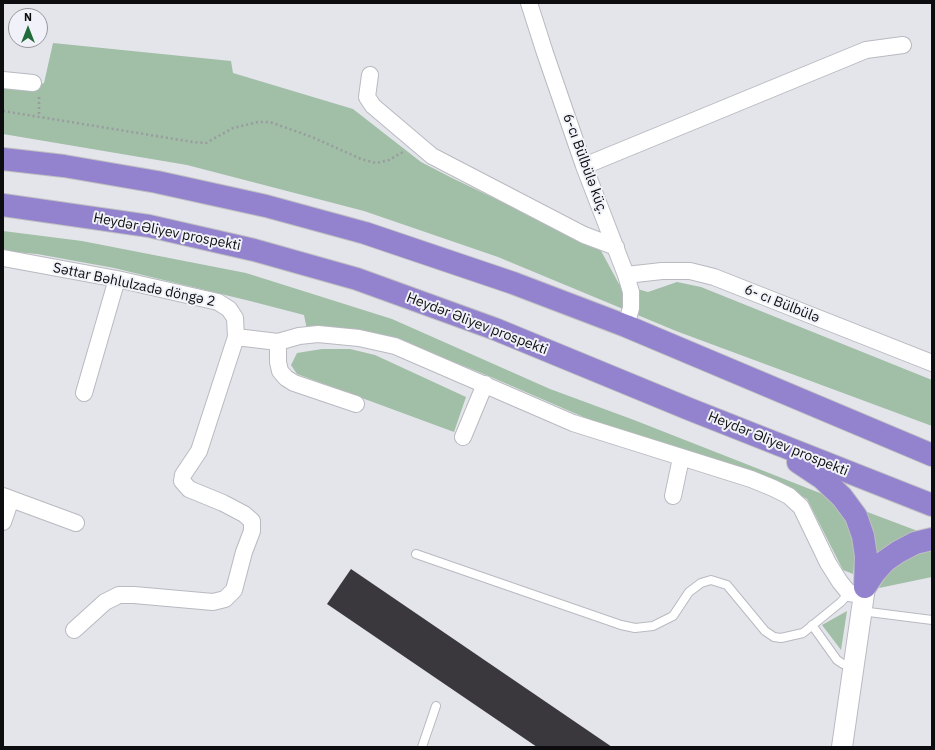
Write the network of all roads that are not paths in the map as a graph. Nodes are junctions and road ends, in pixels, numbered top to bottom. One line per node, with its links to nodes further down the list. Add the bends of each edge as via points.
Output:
1 (529, 3): 7 (street, 6-cı Bülbülə küç.)
2 (903, 45): 7 (street, via 866,50)
3 (370, 75): 9 (street, via 367,97 373,106 432,156 541,214)
4 (3, 80): 5 (street)
5 (33, 83)
6 (3, 159): 13 (highway, via 64,166 157,182 266,206 365,233 513,283)
7 (584, 166): 9 (street, 6-cı Bülbülə küç.)
8 (3, 205): 20 (highway, Heydər Əliyev prospekti, via 149,226 254,250 357,280 495,329)
9 (616, 247): 11 (street, 6-cı Bülbülə küç.)
10 (3, 258): 12 (street, Səttar Bəhlulzadə döngə 2)
11 (626, 275): 13 (street, 6-cı Bülbülə küç., via 631,292 631,308); 16 (street, 6- cı Bülbülə, via 690,271 714,277)
12 (117, 279): 14 (street, Səttar Bəhlulzadə döngə 2, via 218,302 235,318); 18 (street)
13 (626, 326): 22 (highway)
14 (236, 336): 15 (street); 34 (street, Səttar Bəhlulzadə döngə 2, via 199,451 183,475 182,481 189,489 244,514 252,521 252,531 234,590 225,600 213,602 119,595 105,602)
15 (278, 342): 17 (street, via 318,334 359,338 395,346); 19 (street, via 278,362 280,371 286,378)
16 (932, 363)
17 (485, 384): 21 (street); 23 (street, via 573,423)
18 (84, 393)
19 (356, 404)
20 (689, 409): 26 (highway, Heydər Əliyev prospekti); 31 (highway, via 789,456 822,478 842,497 856,516 863,536 866,556)
21 (463, 437)
22 (932, 455)
23 (681, 458): 24 (street); 31 (street, via 751,479 790,496 801,508 840,582)
24 (674, 496)
25 (7, 498): 27 (street); 28 (street)
26 (932, 505)
27 (3, 522)
28 (76, 523)
29 (932, 539): 31 (highway, via 915,543 885,561)
30 (416, 554): 33 (lane, via 635,628 653,626 673,616 689,592 701,583 712,580 727,585 765,631 774,637 781,638 803,632)
31 (859, 596): 32 (lane); 33 (lane, via 841,602); 35 (street)
32 (932, 620)
33 (812, 625): 35 (lane, via 838,660)
34 (74, 630)
35 (853, 668): 38 (street)
36 (436, 706): 37 (lane)
37 (422, 747)
38 (842, 747)

